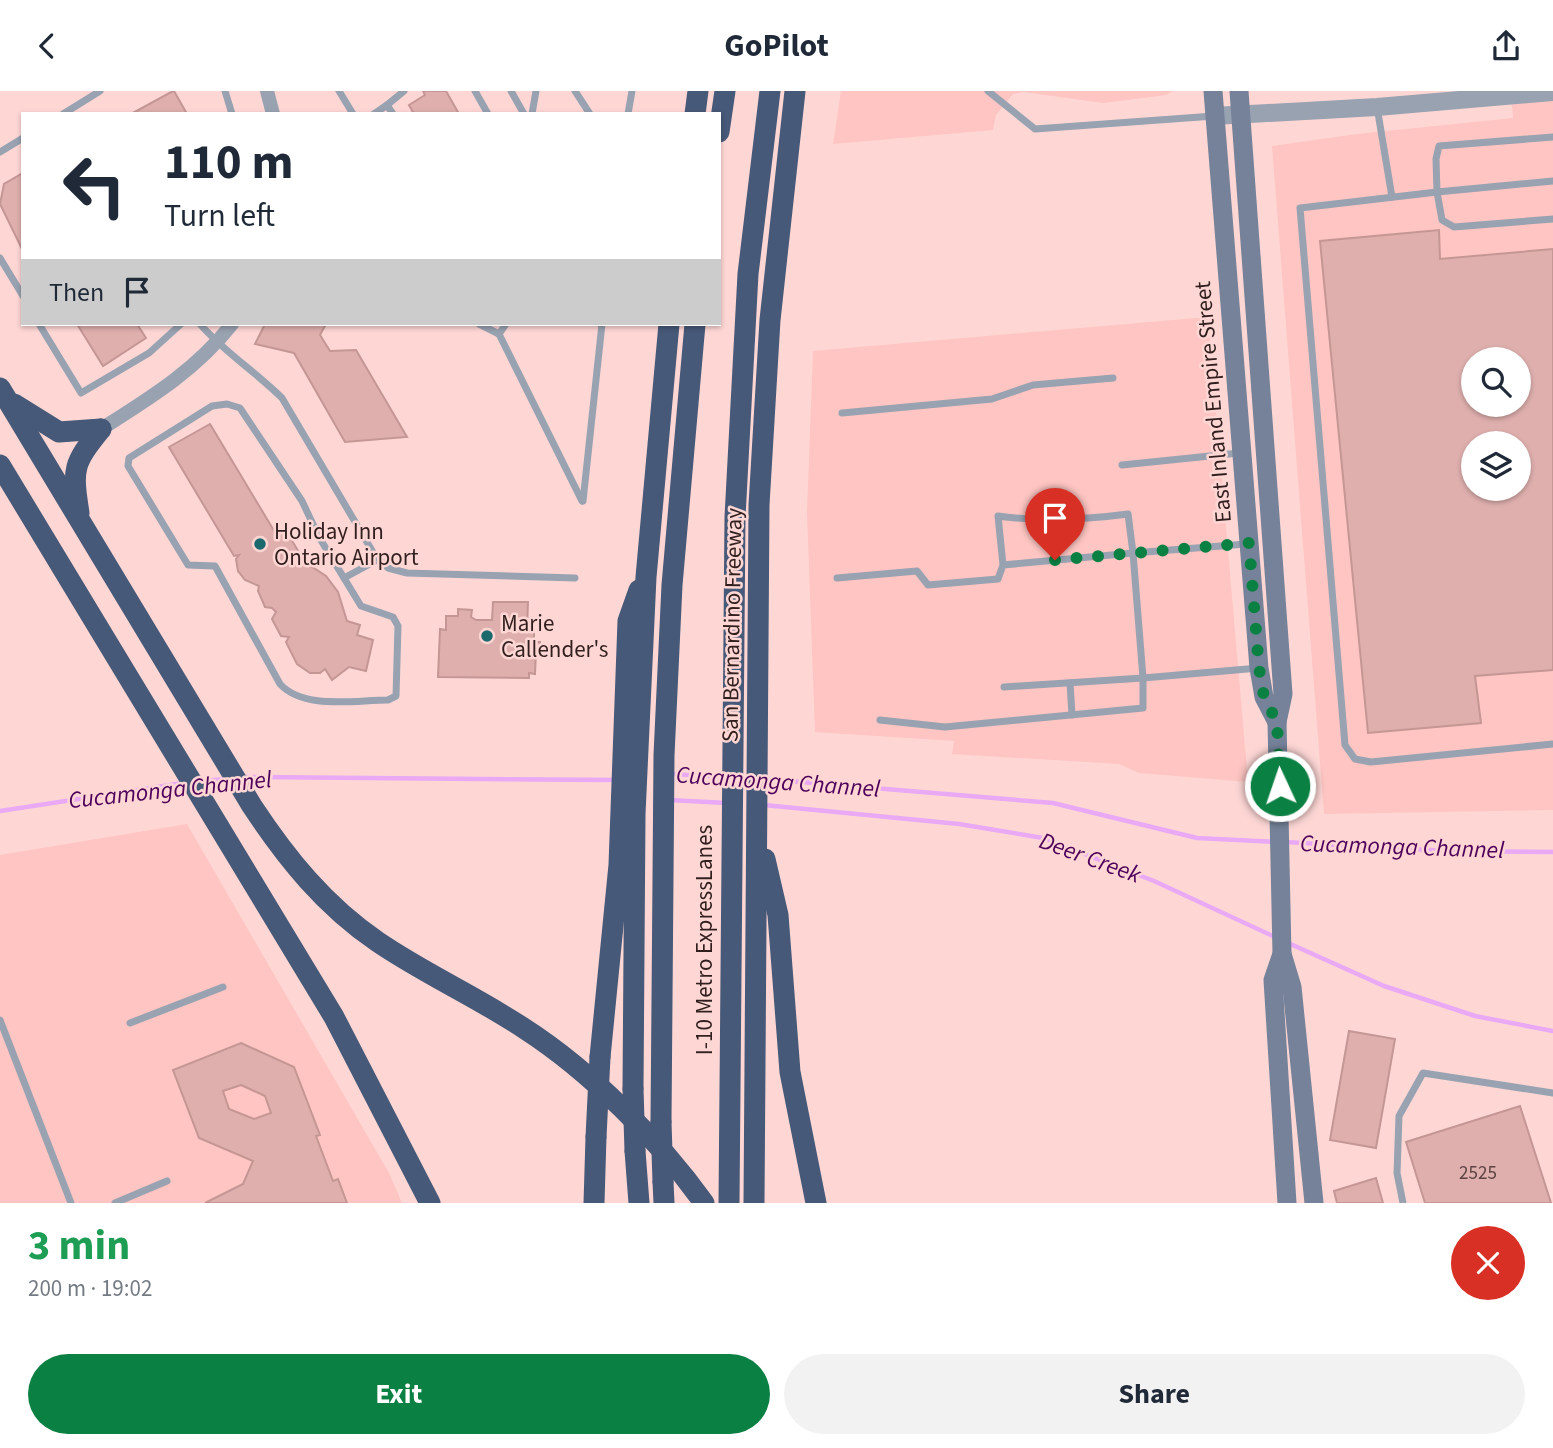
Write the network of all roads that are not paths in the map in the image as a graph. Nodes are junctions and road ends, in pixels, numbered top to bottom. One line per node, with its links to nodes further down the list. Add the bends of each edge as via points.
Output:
1 (100, 91): 19 (lane)
2 (225, 91): 23 (lane)
3 (267, 91): 24 (street)
4 (339, 91): 25 (lane)
5 (404, 91): 20 (lane)
6 (475, 91): 28 (lane)
7 (511, 91): 29 (lane)
8 (537, 91): 30 (lane)
9 (575, 91): 31 (lane)
10 (632, 91): 32 (lane)
11 (698, 91): 33 (highway)
12 (725, 91): 36 (highway)
13 (770, 91): 96 (highway, I-10 Metro ExpressLanes, via 748,274 734,517)
14 (795, 91): 81 (highway, San Bernardino Freeway, via 762,423)
15 (988, 91): 35 (lane, via 1035,129)
16 (1213, 91): 35 (main road, East Inland Empire Street)
17 (1239, 91): 34 (main road, East Inland Empire Street)
18 (1543, 92): 21 (street)
19 (89, 94): 22 (lane)
20 (387, 106): 26 (lane); 27 (lane)
21 (1377, 107): 34 (street); 42 (lane)
22 (66, 112)
23 (231, 112)
24 (272, 112)
25 (352, 112)
26 (377, 112)
27 (392, 112)
28 (487, 112)
29 (523, 112)
30 (532, 112)
31 (589, 112)
32 (628, 112)
33 (695, 112)
34 (1241, 114): 35 (street); 78 (main road, East Inland Empire Street, via 1282,680)
35 (1214, 116): 61 (main road, East Inland Empire Street)
36 (721, 118)
37 (1553, 137): 41 (lane, via 1439,146)
38 (21, 139): 39 (lane)
39 (0, 152)
40 (1553, 181): 41 (lane)
41 (1437, 192): 42 (lane); 43 (lane, via 1442,220 1454,227)
42 (1392, 197): 79 (lane, via 1300,208 1345,745 1355,759 1371,762)
43 (1553, 219)
44 (0, 258): 45 (lane)
45 (21, 293)
46 (40, 326): 47 (lane, via 81,393 149,353)
47 (178, 326)
48 (202, 326): 56 (lane)
49 (230, 326): 56 (street)
50 (483, 326): 55 (lane)
51 (505, 326): 55 (lane)
52 (602, 326): 55 (lane, via 582,501)
53 (669, 326): 80 (highway)
54 (695, 326): 88 (highway, I-10 Metro ExpressLanes, bridge, via 672,585 661,818)
55 (499, 334)
56 (216, 344): 60 (street, via 169,386); 67 (lane, via 282,398)
57 (1113, 378): 59 (lane, via 1033,385 992,399)
58 (3, 393): 60 (highway, via 59,432); 64 (highway)
59 (842, 413)
60 (101, 429): 64 (highway, via 76,463)
61 (1241, 453): 63 (lane); 65 (main road, East Inland Empire Street)
62 (0, 465): 92 (highway, via 334,1017)
63 (1122, 465)
64 (80, 521): 95 (highway, via 252,806 280,849 328,903 377,942 526,1029 564,1058 646,1135)
65 (1249, 543): 66 (lane); 72 (main road, East Inland Empire Street)
66 (1133, 553): 68 (lane); 68 (lane, via 1128,514 1037,521 998,516); 73 (lane)
67 (379, 559): 69 (lane); 70 (lane, via 388,568 407,573)
68 (1003, 565): 71 (lane, via 998,579 928,585 917,571)
69 (344, 578): 69 (lane, via 302,501 240,408 212,406 129,458 128,466 188,565 215,566 289,694 302,699 388,700 398,690 398,626 393,617 361,606)
70 (575, 578)
71 (837, 578)
72 (1259, 668): 73 (lane); 78 (main road, East Inland Empire Street, via 1264,697)
73 (1143, 678): 74 (lane); 76 (lane, via 1143,708)
74 (1070, 683): 75 (lane); 76 (lane)
75 (1004, 687)
76 (1072, 715): 77 (lane, via 945,727)
77 (880, 720)
78 (1277, 722): 82 (main road, East Inland Empire Street)
79 (1553, 744)
80 (628, 815): 93 (highway, bridge, via 600,1057); 94 (highway, bridge)
81 (757, 823): 97 (highway, San Bernardino Freeway); 98 (highway, via 778,915 790,1072)
82 (1282, 954): 99 (main road, via 1273,980); 100 (main road, via 1292,986)
83 (223, 987): 85 (lane)
84 (0, 1020): 90 (lane)
85 (130, 1023)
86 (1553, 1093): 101 (lane, via 1423,1073 1399,1116 1397,1173)
87 (167, 1181): 89 (lane)
88 (664, 1192)
89 (128, 1200): 91 (lane)
90 (71, 1203)
91 (115, 1203)
92 (430, 1203)
93 (594, 1203)
94 (639, 1203)
95 (704, 1203)
96 (729, 1203)
97 (754, 1203)
98 (816, 1203)
99 (1287, 1203)
100 (1314, 1203)
101 (1403, 1203)

